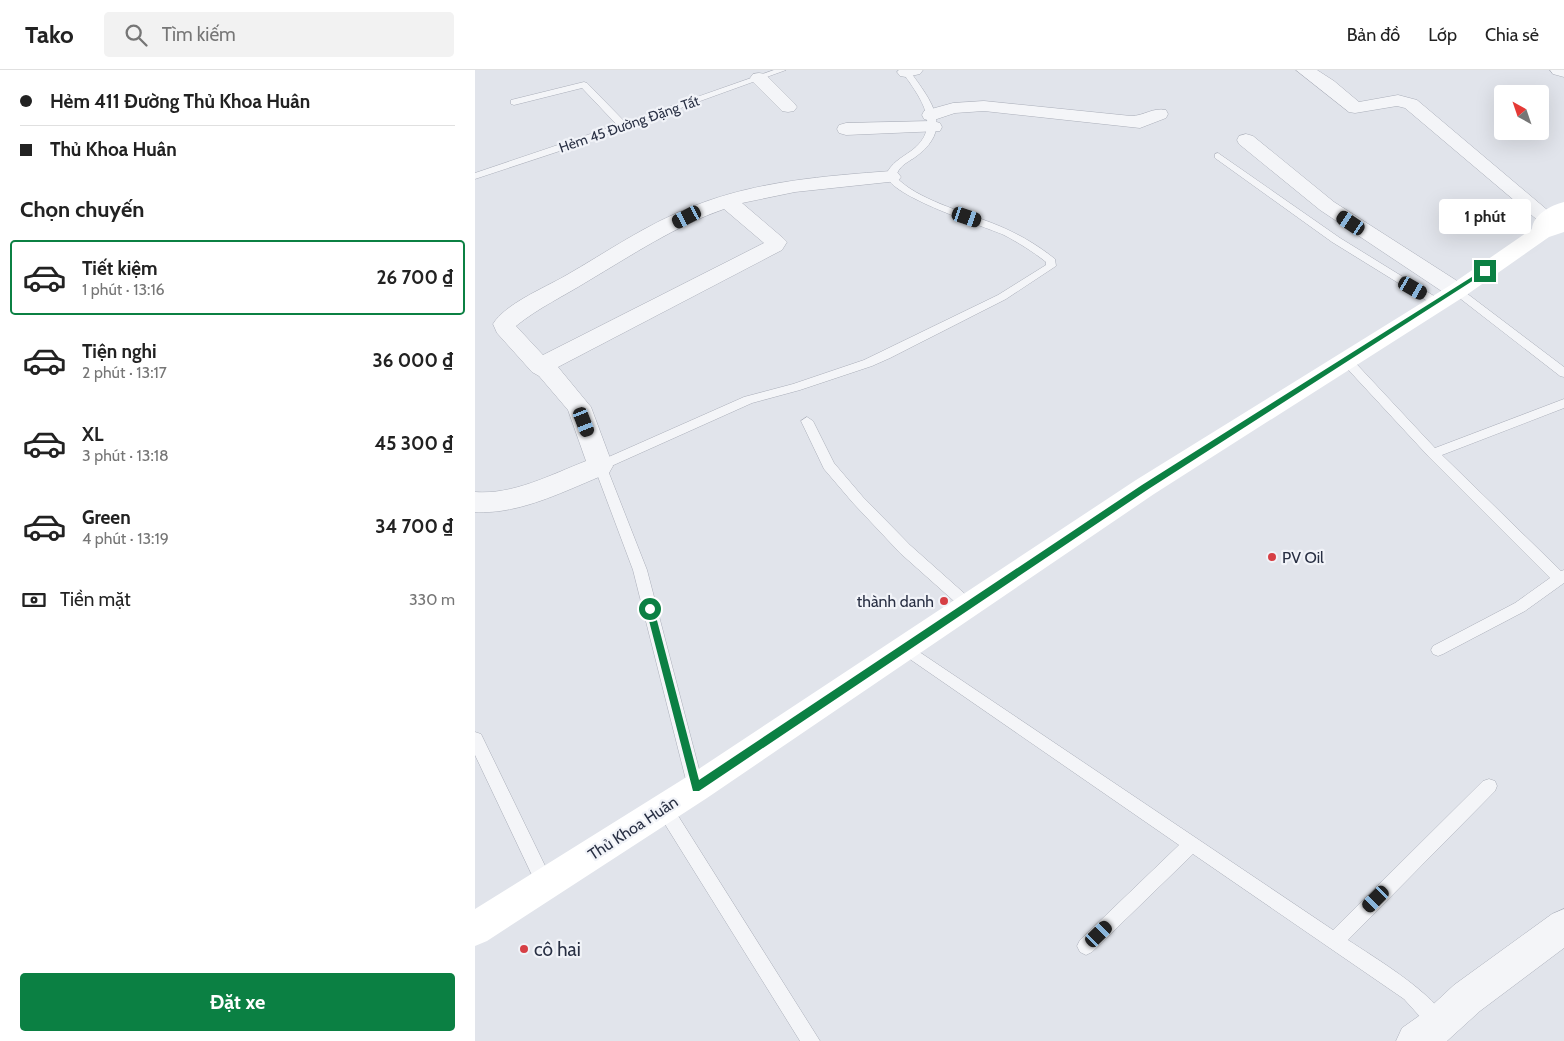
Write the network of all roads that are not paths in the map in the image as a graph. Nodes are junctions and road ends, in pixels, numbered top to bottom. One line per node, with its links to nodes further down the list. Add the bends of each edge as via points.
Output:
1 (783, 70): 6 (lane, Hẻm 45 Đường Đặng Tất)
2 (1305, 70): 18 (street, via 1355,108 1398,100 1411,104)
3 (1559, 70): 5 (street)
4 (908, 71): 10 (lane)
5 (1564, 72)
6 (759, 78): 8 (street); 11 (lane, Hẻm 45 Đường Đặng Tất)
7 (514, 102): 11 (lane, via 584,85)
8 (787, 108)
9 (1159, 114): 10 (street, via 1131,122 984,106 953,108)
10 (932, 121): 12 (street); 16 (lane, via 929,139 891,172)
11 (623, 126): 15 (lane, Hẻm 45 Đường Đặng Tất)
12 (846, 129)
13 (1246, 140): 20 (street)
14 (1218, 156): 20 (lane, via 1336,240)
15 (475, 176)
16 (891, 177): 17 (street, via 775,190); 19 (lane, via 896,184 939,207 986,223 1034,247 1051,262)
17 (727, 201): 22 (street, via 661,230 504,324); 22 (street, via 776,242 775,246)
18 (1557, 223): 20 (main road, Thủ Khoa Huân)
19 (1051, 266): 27 (lane, via 1002,297 887,355 748,400)
20 (1447, 297): 21 (main road, Thủ Khoa Huân); 23 (lane)
21 (1346, 360): 26 (lane); 30 (main road, Thủ Khoa Huân, via 1145,488)
22 (540, 366): 27 (street, via 579,407)
23 (1564, 372)
24 (1564, 403): 26 (lane)
25 (807, 421): 30 (lane, via 829,466 858,500 905,549)
26 (1433, 454): 29 (lane)
27 (600, 466): 28 (street, via 509,499); 35 (lane, via 640,570)
28 (475, 502)
29 (1562, 578): 32 (lane, via 1520,606)
30 (969, 606): 31 (main road, Thủ Khoa Huân)
31 (906, 649): 35 (main road, Thủ Khoa Huân); 37 (lane)
32 (1438, 650)
33 (475, 739): 38 (lane)
34 (1489, 786): 41 (lane)
35 (696, 788): 36 (main road, Thủ Khoa Huân)
36 (664, 808): 38 (main road, Thủ Khoa Huân); 44 (lane)
37 (1192, 844): 41 (lane); 42 (lane)
38 (545, 884): 40 (main road, Thủ Khoa Huân)
39 (1564, 926): 43 (street, via 1467,998)
40 (475, 929)
41 (1333, 941): 43 (lane, via 1410,993)
42 (1086, 946)
43 (1429, 1035)
44 (811, 1041)

